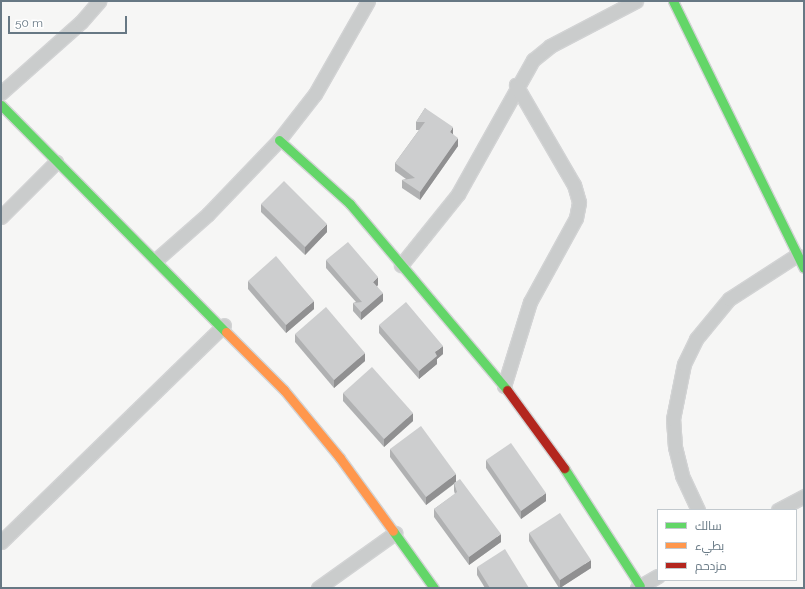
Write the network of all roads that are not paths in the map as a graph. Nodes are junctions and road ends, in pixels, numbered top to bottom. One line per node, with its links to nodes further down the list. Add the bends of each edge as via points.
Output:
1 (98, 1): 6 (street, via 82,22)
2 (368, 1): 8 (street, via 315,94)
3 (636, 1): 5 (street, via 550,46 533,60)
4 (673, 1): 11 (street)
5 (516, 85): 13 (street, via 462,188); 16 (street, via 574,186 578,202 574,222 530,302)
6 (1, 94)
7 (1, 105): 9 (street)
8 (279, 140): 12 (street, via 218,204); 13 (street, via 350,204)
9 (56, 162): 10 (street); 12 (street)
10 (1, 217)
11 (798, 255): 14 (street); 18 (street, via 729,299 696,338 684,364 674,405 675,447 682,475)
12 (157, 259): 15 (street)
13 (401, 264): 16 (street)
14 (804, 268)
15 (224, 325): 20 (street, via 308,419); 21 (street)
16 (504, 386): 22 (street)
17 (804, 496): 19 (street)
18 (698, 509)
19 (780, 509)
20 (395, 532): 23 (street); 24 (street)
21 (1, 542)
22 (647, 584)
23 (318, 588)
24 (434, 588)

